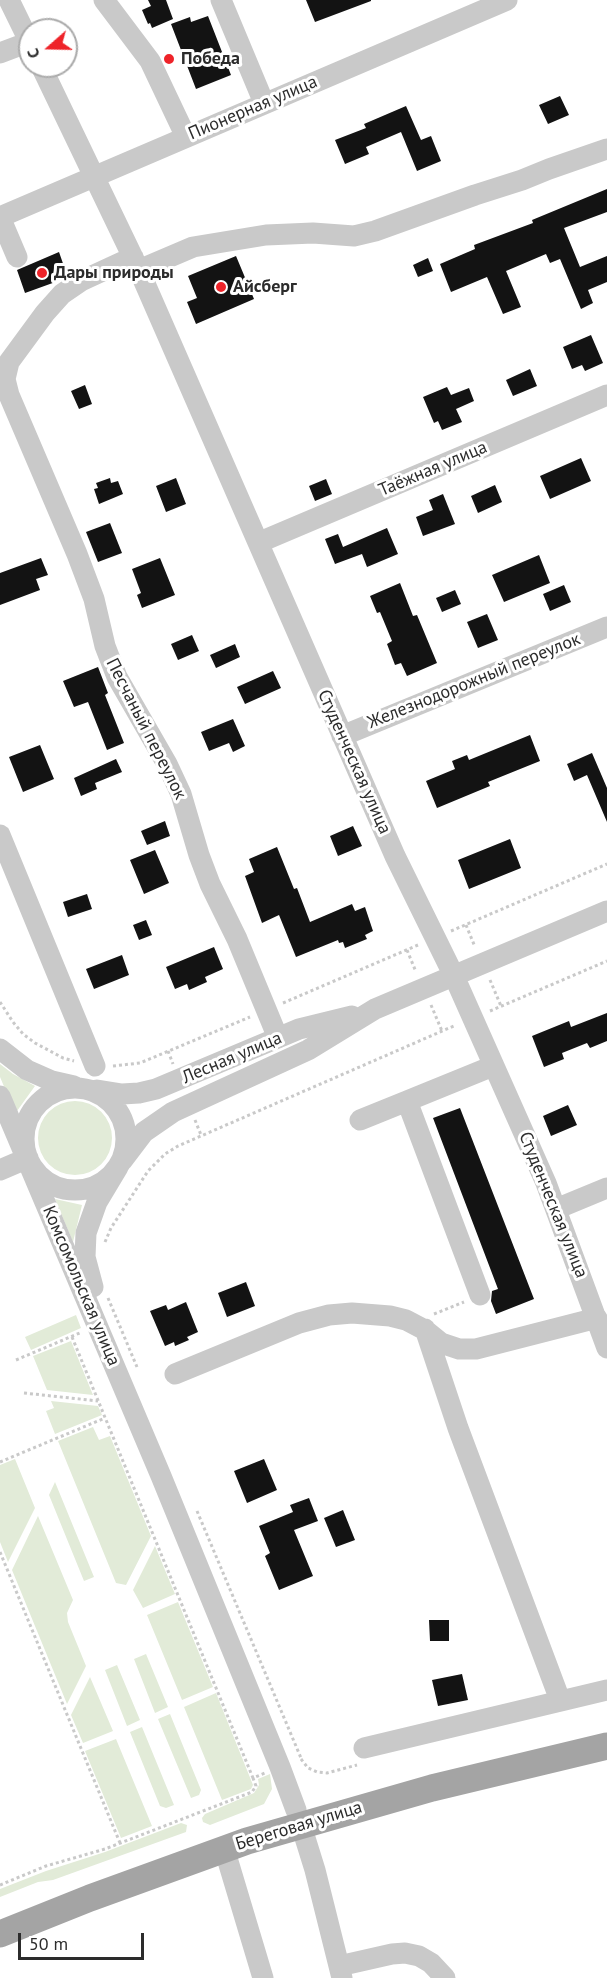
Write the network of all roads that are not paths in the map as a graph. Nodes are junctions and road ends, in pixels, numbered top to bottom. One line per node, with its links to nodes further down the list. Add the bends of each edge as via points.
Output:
1 (9, 0): 5 (street)
2 (104, 0): 10 (street, via 150,61)
3 (221, 0): 9 (street)
4 (507, 0): 9 (street, Пионерная улица)
5 (18, 18)
6 (18, 46): 7 (street)
7 (0, 53)
8 (47, 78): 12 (street, Студенческая улица)
9 (264, 103): 10 (street, Пионерная улица)
10 (186, 137): 12 (street, Пионерная улица)
11 (607, 149): 15 (street, Песчаный переулок, via 375,231 354,236 266,234 193,247)
12 (96, 176): 13 (street, Пионерная улица); 15 (street, Студенческая улица)
13 (0, 217): 14 (street)
14 (17, 257)
15 (136, 263): 17 (street, Студенческая улица); 24 (street, Песчаный переулок, via 81,281 62,294 9,362 5,379 81,563 117,677 181,794 203,865)
16 (607, 395): 17 (street, Таёжная улица)
17 (260, 542): 19 (street, Студенческая улица)
18 (607, 627): 19 (street, Железнодорожный переулок)
19 (342, 736): 22 (street, Студенческая улица, via 394,855)
20 (0, 835): 26 (street)
21 (607, 911): 22 (street, Лесная улица)
22 (454, 976): 23 (street, Лесная улица); 27 (street, Студенческая улица)
23 (375, 1009): 24 (street, Лесная улица); 33 (street, Лесная улица, via 308,1050 163,1117 144,1132)
24 (278, 1038): 28 (street, Лесная улица, via 147,1091 122,1094)
25 (0, 1049): 28 (street, via 39,1076)
26 (95, 1066)
27 (493, 1066): 30 (street); 36 (street, Студенческая улица)
28 (85, 1088): 32 (street, via 60,1089 37,1104 25,1129); 33 (street, via 108,1099 121,1115 127,1138)
29 (0, 1096): 32 (street, Комсомольская улица)
30 (407, 1101): 31 (street); 37 (street)
31 (360, 1120)
32 (28, 1159): 33 (street, via 48,1182 74,1190 98,1185); 34 (street); 39 (street, Комсомольская улица)
33 (120, 1164): 39 (street, Комсомольская улица, via 92,1213 85,1245 88,1270)
34 (0, 1170)
35 (607, 1188): 36 (street)
36 (556, 1209): 38 (street, Студенческая улица)
37 (480, 1295)
38 (597, 1318): 40 (street, via 476,1349 441,1343); 41 (street, Студенческая улица)
39 (107, 1321): 48 (street, Комсомольская улица, via 135,1387 161,1476)
40 (423, 1325): 42 (street, via 390,1316 329,1315 299,1323); 44 (street)
41 (607, 1348)
42 (175, 1374)
43 (607, 1690): 44 (street)
44 (560, 1701): 47 (street)
45 (607, 1729): 48 (main road, Береговая улица, via 508,1752)
46 (607, 1746): 48 (main road, Береговая улица)
47 (364, 1748)
48 (298, 1817): 49 (main road, Береговая улица); 50 (main road, Береговая улица, via 156,1856); 52 (street, Комсомольская улица)
49 (224, 1848): 51 (main road, Береговая улица); 53 (street)
50 (0, 1917)
51 (0, 1934)
52 (341, 1972): 54 (street, via 392,1953 405,1953 431,1963)
53 (263, 1978)
54 (445, 1978)

